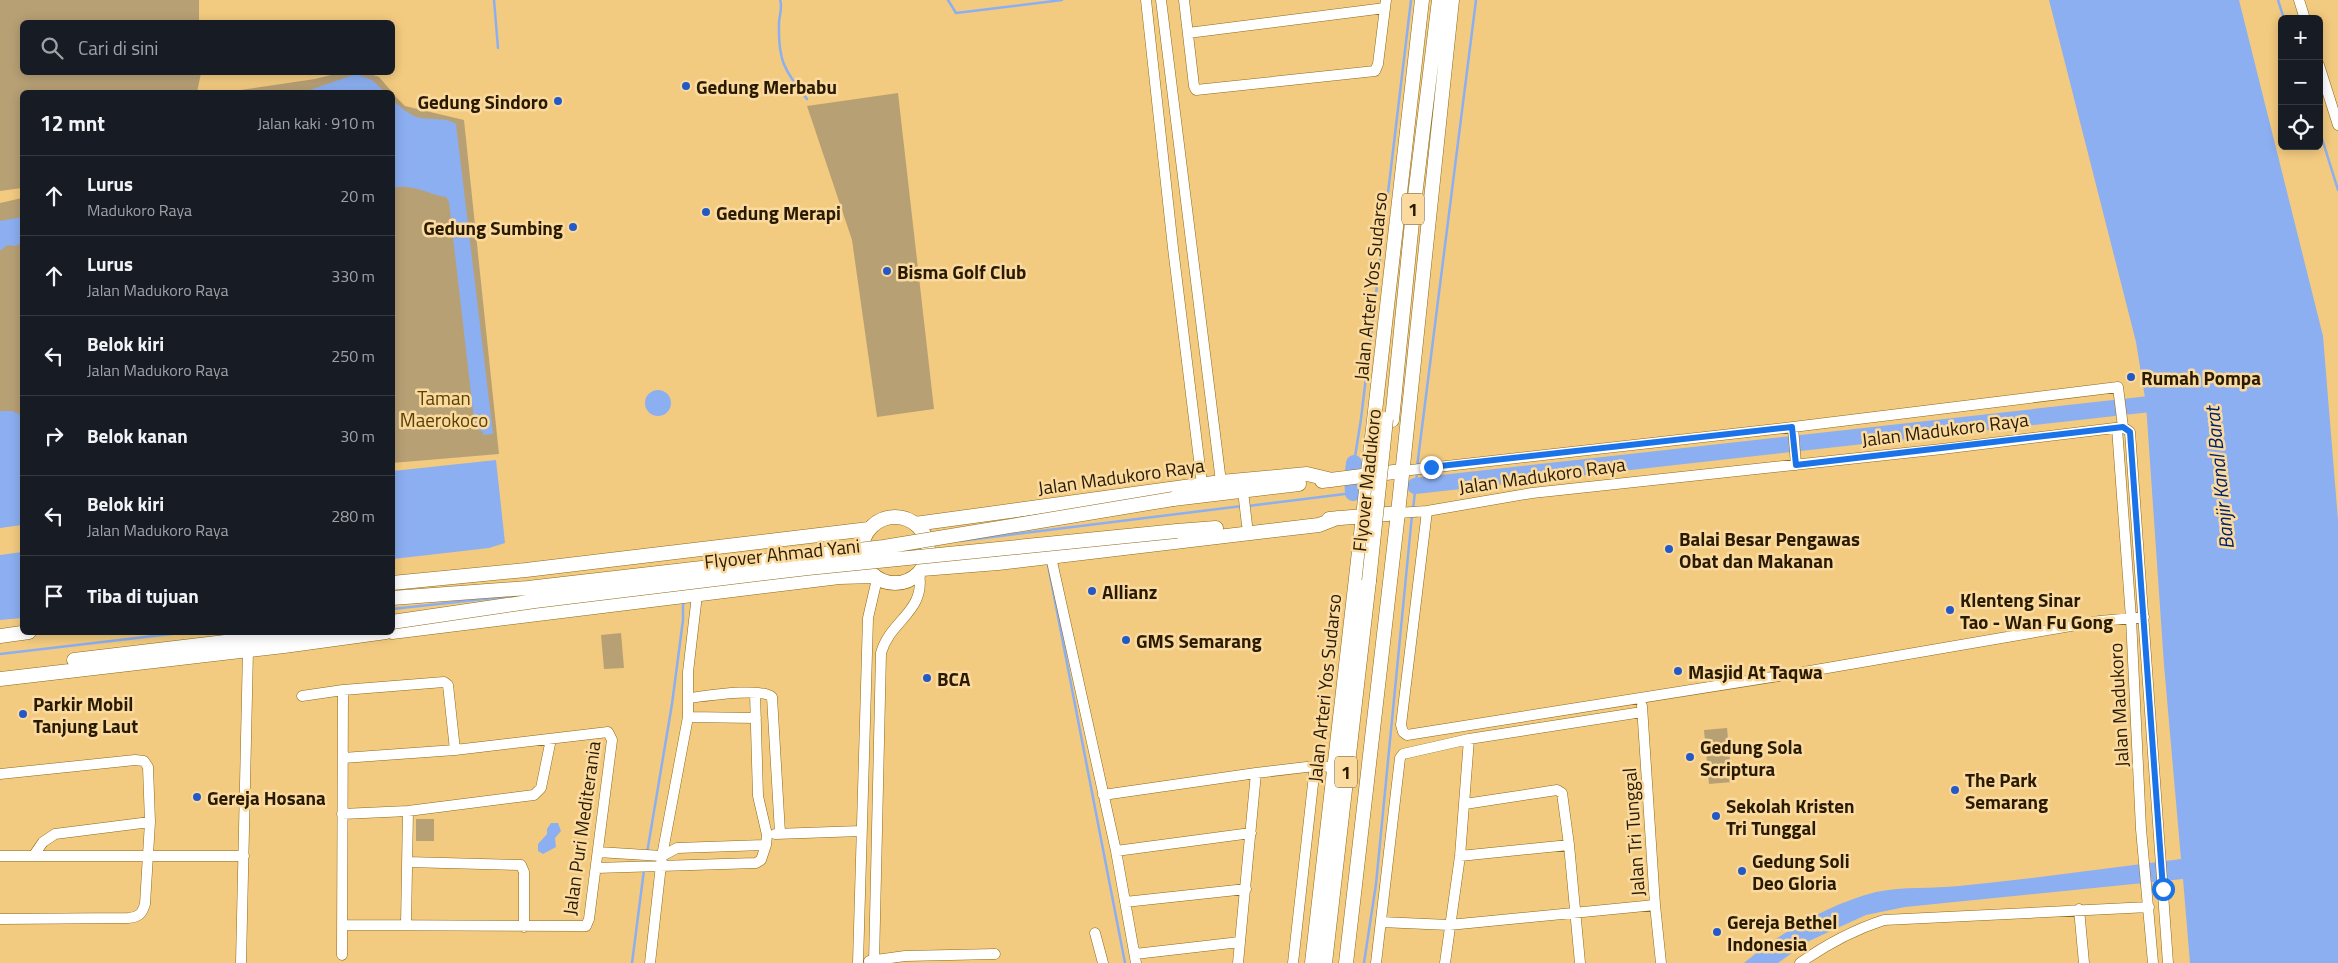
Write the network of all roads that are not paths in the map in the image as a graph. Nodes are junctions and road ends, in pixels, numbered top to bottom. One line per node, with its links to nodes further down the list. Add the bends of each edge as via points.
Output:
1 (1146, 0): 22 (street)
2 (1160, 0): 21 (street)
3 (1184, 0): 11 (street)
4 (1422, 0): 19 (highway, Jalan Arteri Yos Sudarso)
5 (1434, 0): 14 (highway, Flyover Madukoro / 1, via 1408,212)
6 (1439, 0): 14 (highway, Flyover Madukoro / 1)
7 (1452, 0): 18 (highway)
8 (2299, 0): 10 (street)
9 (1386, 4): 11 (street); 11 (street, via 1378,64 1372,72 1196,90)
10 (2304, 15)
11 (1188, 33)
12 (2323, 77): 13 (street)
13 (2338, 124)
14 (1389, 419): 38 (highway, Flyover Madukoro / 1, bridge)
15 (2121, 425): 16 (street, Jalan Madukoro Raya, via 2118,387); 17 (street, Jalan Madukoro Raya); 43 (street, via 2130,432); 44 (street, Jalan Madukoro)
16 (1793, 430): 17 (street); 18 (street, Jalan Madukoro Raya)
17 (1796, 460): 25 (street, Jalan Madukoro Raya, via 1532,493)
18 (1408, 470): 19 (highway, Jalan Madukoro Raya); 26 (highway)
19 (1367, 475): 20 (highway, Jalan Madukoro Raya); 27 (highway, Jalan Arteri Yos Sudarso)
20 (1335, 479): 21 (highway, Jalan Madukoro Raya, via 1307,474); 23 (highway, Jalan Madukoro Raya)
21 (1221, 482): 22 (highway, Jalan Madukoro Raya)
22 (1202, 484): 30 (highway, Jalan Madukoro Raya)
23 (1243, 495): 24 (highway, Jalan Madukoro Raya); 29 (street)
24 (1173, 499): 41 (highway, Flyover Ahmad Yani, bridge, via 884,547 538,587)
25 (1425, 511): 26 (street, Jalan Madukoro Raya); 59 (street, via 1401,725 1404,733 1410,735)
26 (1404, 513): 27 (highway, Jalan Madukoro Raya); 122 (highway)
27 (1363, 516): 28 (highway, Jalan Madukoro Raya); 70 (highway, Jalan Arteri Yos Sudarso)
28 (1337, 518): 29 (highway, Jalan Madukoro Raya); 34 (highway, Jalan Madukoro Raya, via 1319,525)
29 (1247, 522): 32 (highway, Jalan Madukoro Raya)
30 (915, 524): 31 (highway, via 892,517); 35 (highway, bridge, via 926,540)
31 (869, 529): 33 (highway); 36 (highway, bridge, via 862,545 862,555)
32 (1177, 531): 47 (highway, Flyover Ahmad Yani, bridge, via 808,568 544,600)
33 (696, 550): 37 (highway); 40 (highway, bridge)
34 (1044, 558): 35 (highway, Jalan Madukoro Raya); 73 (street)
35 (922, 567): 36 (highway, via 910,580 899,583 888,583); 111 (street, via 919,596 887,637 881,652)
36 (872, 573): 40 (highway); 78 (street)
37 (527, 576): 39 (highway); 42 (highway, bridge)
38 (1371, 581): 120 (highway, Flyover Madukoro / 1); 121 (highway, Flyover Madukoro / 1)
39 (395, 583)
40 (695, 592): 42 (highway, via 674,597); 58 (street)
41 (395, 598)
42 (531, 609): 47 (highway)
43 (2144, 617): 44 (street); 130 (street)
44 (2131, 618): 59 (street); 94 (street, Jalan Madukoro)
45 (20, 625): 46 (highway)
46 (0, 628)
47 (396, 628)
48 (20, 633): 51 (highway)
49 (286, 635): 53 (highway)
50 (363, 635): 52 (highway)
51 (0, 636)
52 (248, 650): 54 (highway); 87 (street)
53 (0, 670)
54 (0, 678)
55 (343, 690): 57 (street); 65 (street, via 444,682 448,685); 68 (street)
56 (755, 694): 58 (street); 62 (street); 66 (street, via 772,697)
57 (302, 696)
58 (689, 698): 61 (street)
59 (1642, 698): 60 (street, Jalan Tri Tunggal)
60 (1642, 712): 64 (street); 96 (street, Jalan Tri Tunggal)
61 (688, 717): 62 (street); 91 (street)
62 (756, 718): 67 (street)
63 (551, 739): 65 (street, Jalan Puri Mediterania); 75 (street, via 542,786 537,793); 84 (street, Jalan Puri Mediterania, via 608,732 612,736)
64 (1468, 739): 74 (street); 100 (street, via 1402,755)
65 (455, 750): 68 (street, Jalan Puri Mediterania)
66 (774, 751): 67 (street); 79 (street)
67 (756, 752): 81 (street, via 758,796)
68 (343, 758): 76 (street)
69 (1315, 766): 70 (street); 71 (street); 118 (street)
70 (1334, 767): 119 (highway, Jalan Arteri Yos Sudarso)
71 (1256, 773): 73 (street); 80 (street)
72 (0, 774): 77 (street, via 144,761 148,767)
73 (1104, 795): 83 (street)
74 (1465, 804): 82 (street, via 1559,790 1563,794); 88 (street)
75 (408, 811): 76 (street); 90 (street)
76 (342, 814): 101 (street)
77 (150, 822): 85 (street, via 55,834); 89 (street)
78 (861, 831): 79 (street); 115 (street)
79 (780, 833): 81 (street)
80 (1251, 833): 83 (street); 93 (street)
81 (767, 840): 91 (street, via 677,848); 91 (street, via 763,857 756,863)
82 (1570, 845): 88 (street); 98 (street)
83 (1116, 851): 95 (street)
84 (598, 852): 91 (street, via 648,856); 92 (street, Jalan Puri Mediterania)
85 (34, 855): 86 (street); 89 (street)
86 (0, 856)
87 (244, 856): 89 (street); 112 (street)
88 (1460, 856): 103 (street)
89 (149, 857): 99 (street, via 145,904 139,916)
90 (407, 862): 102 (street); 104 (street, via 521,865 524,872)
91 (661, 862): 92 (street, via 643,867); 113 (street)
92 (596, 868): 104 (street, Jalan Puri Mediterania, via 586,926)
93 (1246, 889): 95 (street); 106 (street)
94 (2149, 899): 97 (street); 129 (street)
95 (1126, 902): 109 (street)
96 (1655, 905): 98 (street); 126 (street, Jalan Tri Tunggal)
97 (2079, 910): 127 (street, via 1884,920 1855,929); 128 (street)
98 (1575, 912): 103 (street); 125 (street)
99 (0, 919)
100 (1381, 922): 103 (street); 123 (street)
101 (342, 924): 102 (street, Jalan Puri Mediterania); 108 (street)
102 (406, 924): 104 (street, Jalan Puri Mediterania)
103 (1449, 925): 124 (street)
104 (524, 927)
105 (1095, 933): 116 (street)
106 (1240, 942): 109 (street); 117 (street)
107 (995, 954): 110 (street)
108 (342, 955)
109 (1135, 959)
110 (906, 960): 111 (street)
111 (874, 962): 115 (street)
112 (241, 963)
113 (650, 963)
114 (853, 963): 115 (street)
115 (858, 963)
116 (1103, 963)
117 (1238, 963)
118 (1293, 963)
119 (1312, 963)
120 (1325, 963)
121 (1330, 963)
122 (1346, 963)
123 (1376, 963)
124 (1445, 963)
125 (1580, 963)
126 (1661, 963)
127 (1800, 963)
128 (2084, 963)
129 (2153, 963)
130 (2168, 963)

